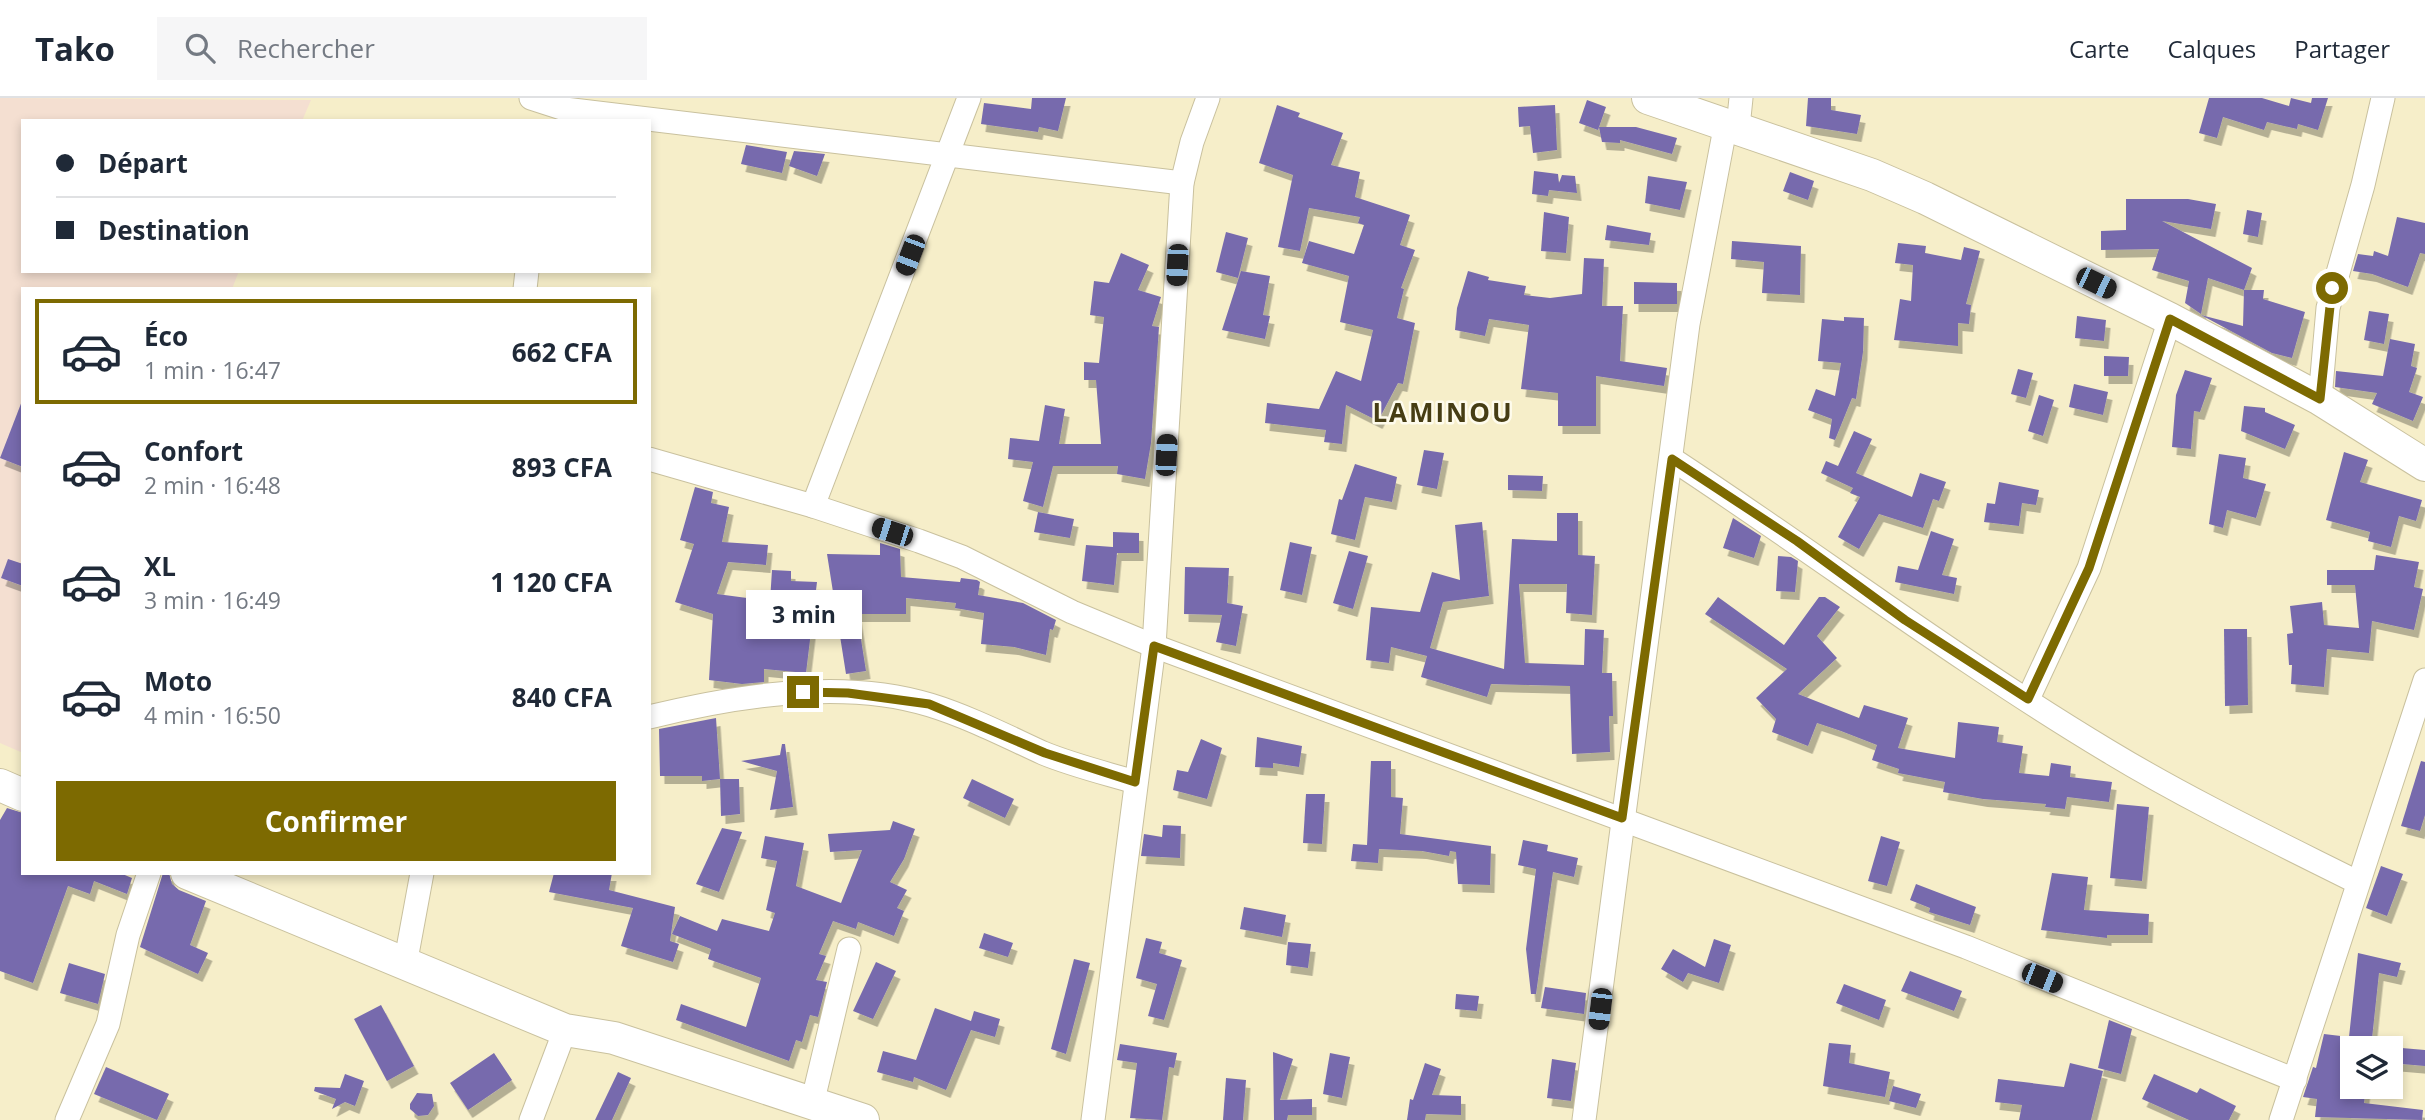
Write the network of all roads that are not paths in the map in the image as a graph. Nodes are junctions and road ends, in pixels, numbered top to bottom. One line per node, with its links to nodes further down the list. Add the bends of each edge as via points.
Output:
1 (531, 98): 6 (street)
2 (969, 98): 10 (street)
3 (1208, 98): 11 (street)
4 (1648, 98): 7 (street)
5 (2383, 98): 13 (street, via 2328,308)
6 (565, 109): 8 (street)
7 (1735, 116): 12 (street, via 1925,198); 14 (street, via 1688,324)
8 (648, 119)
9 (651, 119): 10 (street)
10 (949, 155): 11 (street); 17 (street)
11 (1182, 183): 18 (street)
12 (2170, 319): 13 (street); 20 (street, via 2089,568)
13 (2320, 399): 16 (street)
14 (1672, 459): 20 (street); 23 (street)
15 (651, 460): 17 (street)
16 (2425, 465)
17 (813, 506): 18 (street, via 962,557 1072,612)
18 (1154, 646): 22 (street); 23 (street)
19 (2425, 680): 27 (street)
20 (2028, 699): 27 (street, via 2189,798)
21 (651, 717): 22 (street, via 803,692 903,699 929,704 1045,753)
22 (1135, 782): 36 (street)
23 (1622, 818): 31 (street, via 1966,947); 37 (street)
24 (148, 875): 33 (street, via 128,935 108,1024)
25 (192, 875): 29 (street)
26 (422, 875): 29 (street)
27 (2357, 881): 31 (street)
28 (849, 949): 32 (street)
29 (405, 965): 30 (street)
30 (565, 1030): 32 (street, via 614,1038); 34 (street)
31 (2295, 1080): 38 (street)
32 (821, 1111): 35 (street)
33 (67, 1120)
34 (531, 1120)
35 (863, 1120)
36 (1093, 1120)
37 (1584, 1120)
38 (2281, 1120)

